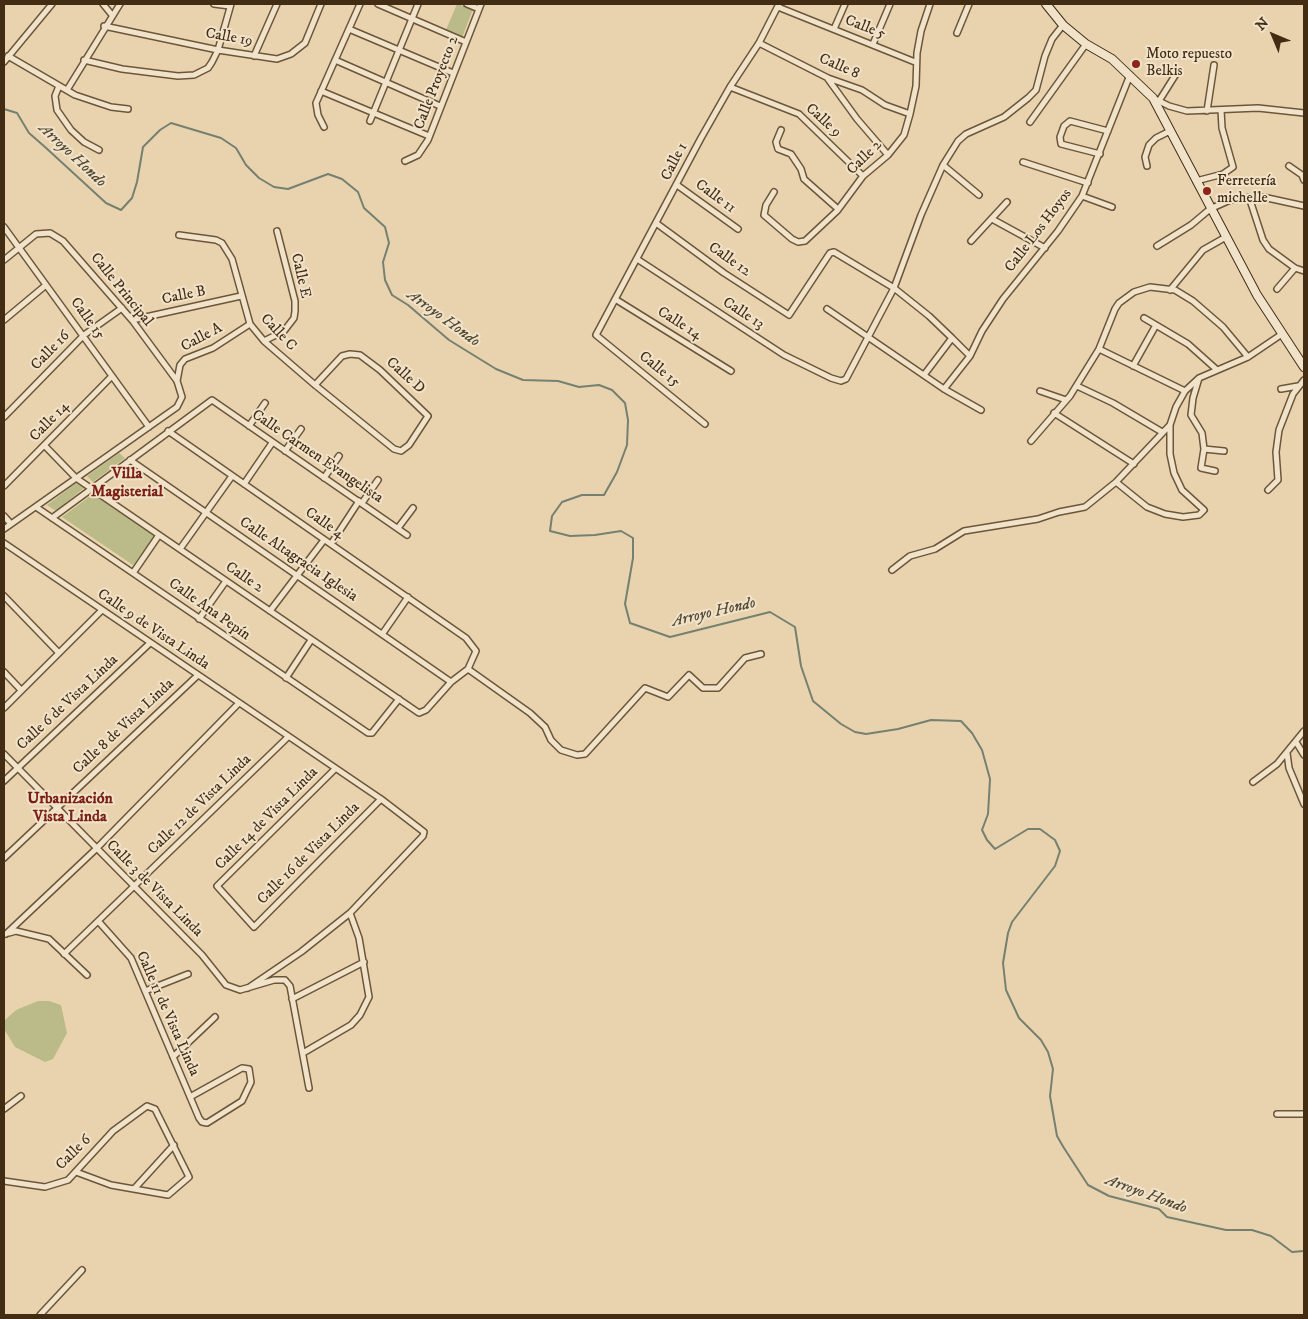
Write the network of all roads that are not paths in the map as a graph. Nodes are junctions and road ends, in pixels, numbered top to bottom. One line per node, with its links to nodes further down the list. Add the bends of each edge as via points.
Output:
1 (52, 4): 32 (street)
2 (103, 4): 19 (street)
3 (120, 4): 19 (street)
4 (214, 4): 16 (street)
5 (276, 4): 33 (street)
6 (321, 4): 33 (street, Calle 19, via 305,43 291,54 277,58)
7 (360, 4): 23 (street)
8 (378, 4): 20 (street)
9 (418, 4): 20 (street)
10 (467, 4): 18 (street)
11 (845, 4): 24 (street)
12 (890, 4): 28 (street)
13 (930, 4): 37 (street, Calle 2)
14 (969, 4): 25 (street)
15 (1046, 4): 21 (street)
16 (231, 5): 30 (street)
17 (778, 5): 24 (street, Calle 5); 27 (street, Calle 1)
18 (480, 6): 26 (street, Calle Proyecto 2)
19 (112, 15): 22 (street)
20 (412, 19): 26 (street); 31 (street)
21 (1063, 25): 29 (street); 68 (street, via 1052,38 1036,90 1004,117 966,134)
22 (104, 26): 30 (street, Calle 19); 34 (street)
23 (349, 29): 31 (street); 35 (street)
24 (834, 30): 28 (street, Calle 5)
25 (956, 33)
26 (466, 42): 39 (street, Calle Proyecto 2)
27 (759, 43): 42 (street, Calle 8); 45 (street, Calle 1)
28 (873, 44): 37 (street, Calle 5)
29 (1086, 44): 41 (street, via 1112,59); 57 (street)
30 (218, 50): 33 (street, Calle 19); 34 (street, via 208,68 187,77 122,69)
31 (399, 51): 39 (street); 43 (street)
32 (8, 56): 36 (street); 44 (street)
33 (254, 56)
34 (84, 60): 46 (street)
35 (335, 60): 43 (street); 47 (street)
36 (4, 62)
37 (915, 62): 55 (street, Calle 2, via 916,86)
38 (1214, 65): 53 (street)
39 (453, 73): 49 (street, Calle Proyecto 2)
40 (1176, 74): 48 (street)
41 (1130, 75): 48 (street); 60 (street, Calle Los Hoyos)
42 (828, 78): 55 (street, Calle 8, via 862,90 885,105); 65 (street)
43 (385, 84): 49 (street); 52 (street)
44 (60, 86): 46 (street); 63 (street, via 55,96 56,110 77,136)
45 (730, 87): 71 (street, Calle 9, via 799,114); 75 (street, Calle 1)
46 (67, 90): 50 (street, via 101,104)
47 (321, 91): 52 (street); 58 (street, via 316,103)
48 (1156, 99): 53 (street, via 1187,111); 61 (street)
49 (440, 106): 62 (street, Calle Proyecto 2)
50 (128, 109)
51 (1221, 110): 53 (street); 54 (street, via 1258,108); 72 (street, via 1222,128 1233,167 1223,174)
52 (374, 111): 56 (street); 62 (street)
53 (1207, 111)
54 (1304, 113)
55 (910, 114): 65 (street, Calle 2, via 904,135)
56 (370, 121)
57 (1030, 122)
58 (324, 127)
59 (781, 130): 83 (street, via 776,142 778,149 791,154 804,179)
60 (1108, 131): 64 (street, Calle Los Hoyos); 64 (street, via 1070,121 1064,126 1061,144)
61 (1170, 131): 69 (street, via 1149,145 1145,156); 72 (street)
62 (429, 136): 66 (street, Calle Proyecto 2, via 418,155)
63 (99, 150)
64 (1100, 154): 74 (street, Calle Los Hoyos)
65 (888, 155): 71 (street, Calle 2)
66 (405, 162)
67 (1023, 162): 74 (street)
68 (943, 165): 77 (street); 101 (street, via 917,223)
69 (1147, 166)
70 (1289, 166): 73 (street)
71 (863, 176): 83 (street, Calle 2)
72 (1196, 180): 84 (street)
73 (1304, 180)
74 (1088, 183): 78 (street, Calle Los Hoyos)
75 (677, 184): 86 (street, Calle 1); 88 (street, Calle 11)
76 (774, 192): 83 (street, Calle 2, via 764,215 798,242 805,241)
77 (980, 195)
78 (1082, 196): 82 (street); 95 (street, Calle Los Hoyos)
79 (1249, 197): 81 (street); 84 (street, via 1230,200); 98 (street, via 1263,240 1269,249)
80 (1007, 202): 85 (street)
81 (1304, 206)
82 (1112, 208)
83 (838, 209)
84 (1210, 209): 91 (street); 93 (street)
85 (992, 219): 92 (street); 95 (street)
86 (656, 223): 96 (street, Calle 1); 101 (street, Calle 12, via 790,316 832,252)
87 (4, 227): 94 (street, Calle 15)
88 (738, 230)
89 (277, 232): 118 (street, Calle E, via 295,311 284,331)
90 (179, 235): 104 (street, Calle C, via 222,243 232,259)
91 (1226, 237): 103 (street, via 1204,250); 113 (street)
92 (971, 241)
93 (1157, 246)
94 (20, 247): 97 (street); 100 (street, Calle 15); 106 (street, Calle Principal, via 42,232 56,236 70,247)
95 (1045, 248): 120 (street, Calle Los Hoyos, via 1003,299)
96 (637, 259): 105 (street, Calle 1); 116 (street, Calle 13, via 784,356 841,381 849,376)
97 (4, 260)
98 (1295, 268): 99 (street); 102 (street)
99 (1304, 271)
100 (46, 285): 109 (street); 114 (street, Calle 15)
101 (894, 288): 116 (street); 117 (street)
102 (1277, 289)
103 (1170, 290): 119 (street, via 1150,287 1126,297 1115,309); 121 (street, via 1185,295 1208,313)
104 (241, 296): 110 (street, Calle B); 111 (street, Calle C)
105 (614, 299): 115 (street, Calle 1); 125 (street, Calle 14)
106 (122, 308): 110 (street, Calle Principal); 114 (street, Calle 16)
107 (827, 309): 116 (street)
108 (1144, 318): 112 (street)
109 (4, 320)
110 (132, 320): 130 (street, Calle Principal)
111 (250, 324): 118 (street, Calle C); 130 (street, Calle A, via 213,348 185,359 180,365)
112 (1156, 325): 122 (street); 124 (street, via 1188,344)
113 (1282, 334): 121 (street); 123 (street)
114 (84, 335): 126 (street, Calle 15); 142 (street, Calle 16)
115 (596, 335): 143 (street, Calle 15)
116 (870, 337): 127 (street)
117 (952, 338): 120 (street); 127 (street)
118 (264, 341): 131 (street, Calle C)
119 (1099, 349): 122 (street); 132 (street)
120 (970, 356): 134 (street, Calle Los Hoyos)
121 (1248, 357): 124 (street)
122 (1133, 366): 137 (street)
123 (1304, 367)
124 (1216, 370): 128 (street)
125 (731, 371)
126 (112, 376): 145 (street, Calle 15); 153 (street, Calle 14)
127 (924, 376): 134 (street)
128 (1199, 378): 137 (street); 154 (street, via 1191,408 1202,433)
129 (1304, 380): 133 (street)
130 (177, 381): 145 (street, Calle Principal, via 181,400 178,407)
131 (316, 385): 152 (street, Calle C); 152 (street, Calle D, via 342,356 350,354 360,355 380,370 428,416 409,445 401,451)
132 (1077, 386): 138 (street); 149 (street)
133 (1298, 386): 135 (street); 169 (street, via 1287,406 1276,442 1278,480)
134 (944, 389): 140 (street)
135 (1281, 389)
136 (1040, 391): 138 (street)
137 (1185, 391): 144 (street)
138 (1066, 400): 141 (street)
139 (265, 404): 146 (street)
140 (981, 410)
141 (1054, 414): 150 (street); 159 (street)
142 (4, 417)
143 (705, 424)
144 (1170, 425): 149 (street); 165 (street, via 1174,473 1182,490 1204,510 1199,515 1164,514 1147,507)
145 (148, 426): 162 (street)
146 (249, 426): 148 (street, Calle Carmen Evangelista, via 212,400); 151 (street, Calle Carmen Evangelista)
147 (301, 429): 155 (street)
148 (168, 432): 158 (street); 161 (street, Calle 4)
149 (1162, 432): 159 (street)
150 (1031, 441)
151 (272, 442): 155 (street, Calle Carmen Evangelista); 166 (street)
152 (388, 444)
153 (45, 446): 162 (street, Calle 2); 167 (street, Calle 14)
154 (1204, 449): 156 (street); 160 (street, via 1202,468)
155 (285, 451): 163 (street, Calle Carmen Evangelista)
156 (1224, 451)
157 (339, 456): 163 (street)
158 (130, 460): 168 (street); 173 (street, Calle Altagracia Iglesia)
159 (1134, 464): 165 (street)
160 (1215, 471)
161 (232, 476): 166 (street, Calle 4); 173 (street)
162 (76, 478): 168 (street, Calle 2); 171 (street)
163 (324, 478): 170 (street, Calle Carmen Evangelista)
164 (378, 480): 170 (street)
165 (1116, 482): 185 (street, via 1085,507 1038,519 964,531 935,549 910,556)
166 (244, 484): 181 (street, Calle 4)
167 (4, 486)
168 (92, 488): 175 (street); 179 (street, Calle 2)
169 (1268, 490)
170 (360, 502): 177 (street, Calle Carmen Evangelista); 183 (street)
171 (36, 507): 175 (street, Calle Ana Pepín); 176 (street)
172 (413, 508): 177 (street)
173 (207, 512): 184 (street); 187 (street, Calle Altagracia Iglesia)
174 (4, 516): 176 (street)
175 (52, 518): 186 (street, Calle Ana Pepín)
176 (11, 524): 178 (street)
177 (398, 528): 180 (street, Calle Carmen Evangelista)
178 (4, 529)
179 (159, 535): 184 (street, Calle 2); 186 (street)
180 (407, 535)
181 (324, 540): 183 (street, Calle 4); 187 (street)
182 (4, 543): 191 (street, Calle 9 de Vista Linda)
183 (331, 544): 190 (street, Calle 4)
184 (180, 549): 188 (street, Calle 2)
185 (892, 570)
186 (133, 573): 193 (street, Calle Ana Pepín)
187 (297, 575): 192 (street); 194 (street, Calle Altagracia Iglesia)
188 (226, 581): 192 (street, Calle 2); 193 (street)
189 (4, 596): 197 (street)
190 (408, 597): 194 (street); 199 (street, Calle 4, via 466,638 476,651)
191 (102, 610): 196 (street, Calle 9 de Vista Linda); 197 (street)
192 (270, 611): 195 (street, Calle 2)
193 (199, 619): 202 (street, Calle Ana Pepín)
194 (383, 633): 203 (street, Calle Altagracia Iglesia)
195 (311, 640): 202 (street); 205 (street, Calle 2)
196 (150, 643): 201 (street, Calle 9 de Vista Linda); 214 (street, Calle 6 de Vista Linda)
197 (59, 653): 204 (street)
198 (761, 654): 199 (street, via 745,658 718,688 703,688 689,675 668,696 645,688 585,754 577,755 561,750 545,727 530,713)
199 (468, 669): 203 (street)
200 (4, 672): 204 (street)
201 (197, 676): 206 (street, Calle 9 de Vista Linda); 220 (street, Calle 8 de Vista Linda)
202 (286, 678): 205 (street, Calle Ana Pepín, via 368,733 372,733)
203 (452, 682): 205 (street, Calle 2, via 422,713)
204 (22, 690): 207 (street)
205 (399, 699)
206 (238, 704): 209 (street, Calle 9 de Vista Linda); 221 (street)
207 (4, 708)
208 (1304, 732): 210 (street)
209 (288, 736): 215 (street, Calle 9 de Vista Linda); 223 (street, Calle 12 de Vista Linda)
210 (1296, 742): 211 (street); 213 (street)
211 (1287, 753): 217 (street); 219 (street, via 1289,768)
212 (4, 754): 214 (street, Calle 3 de Vista Linda)
213 (1304, 755)
214 (17, 768): 216 (street, Calle 6 de Vista Linda); 220 (street, Calle 3 de Vista Linda)
215 (335, 769): 218 (street, Calle 9 de Vista Linda); 226 (street, Calle 14 de Vista Linda, via 217,886)
216 (4, 781)
217 (1253, 782)
218 (381, 799): 224 (street, Calle 9 de Vista Linda, via 421,829 423,836); 226 (street, Calle 16 de Vista Linda)
219 (1304, 804)
220 (56, 807): 221 (street, Calle 3 de Vista Linda); 222 (street, Calle 8 de Vista Linda)
221 (96, 850): 223 (street, Calle 3 de Vista Linda); 227 (street)
222 (4, 858)
223 (134, 887): 225 (street, Calle 12 de Vista Linda); 232 (street, Calle 3 de Vista Linda, via 202,955 226,985 240,990)
224 (350, 913): 229 (street); 232 (street)
225 (98, 922): 228 (street, Calle 12 de Vista Linda); 233 (street, Calle 11 de Vista Linda, via 131,958)
226 (254, 927)
227 (5, 935): 228 (street, via 16,931 49,939)
228 (64, 954): 231 (street)
229 (364, 962): 234 (street); 236 (street, via 369,997 360,1015 351,1025)
230 (188, 974): 233 (street)
231 (87, 975)
232 (248, 988): 234 (street, via 280,978 290,986)
233 (145, 991): 237 (street, Calle 11 de Vista Linda)
234 (292, 1000): 236 (street)
235 (215, 1018): 237 (street)
236 (303, 1053): 238 (street)
237 (173, 1057): 240 (street, Calle 11 de Vista Linda)
238 (309, 1088)
239 (21, 1096): 241 (street)
240 (190, 1097): 240 (street, Calle 11 de Vista Linda, via 202,1122 207,1123 242,1101 251,1082 249,1069 242,1068)
241 (4, 1109)
242 (1277, 1114): 243 (street)
243 (1304, 1114)
244 (174, 1145): 245 (street, Calle 6, via 157,1113 151,1106 143,1108 113,1130); 247 (street); 247 (street, via 189,1177 170,1195)
245 (76, 1172): 246 (street, Calle 6, via 58,1184 46,1187); 247 (street, via 111,1185)
246 (4, 1181)
247 (134, 1189)
248 (82, 1270): 249 (street)
249 (40, 1315)

